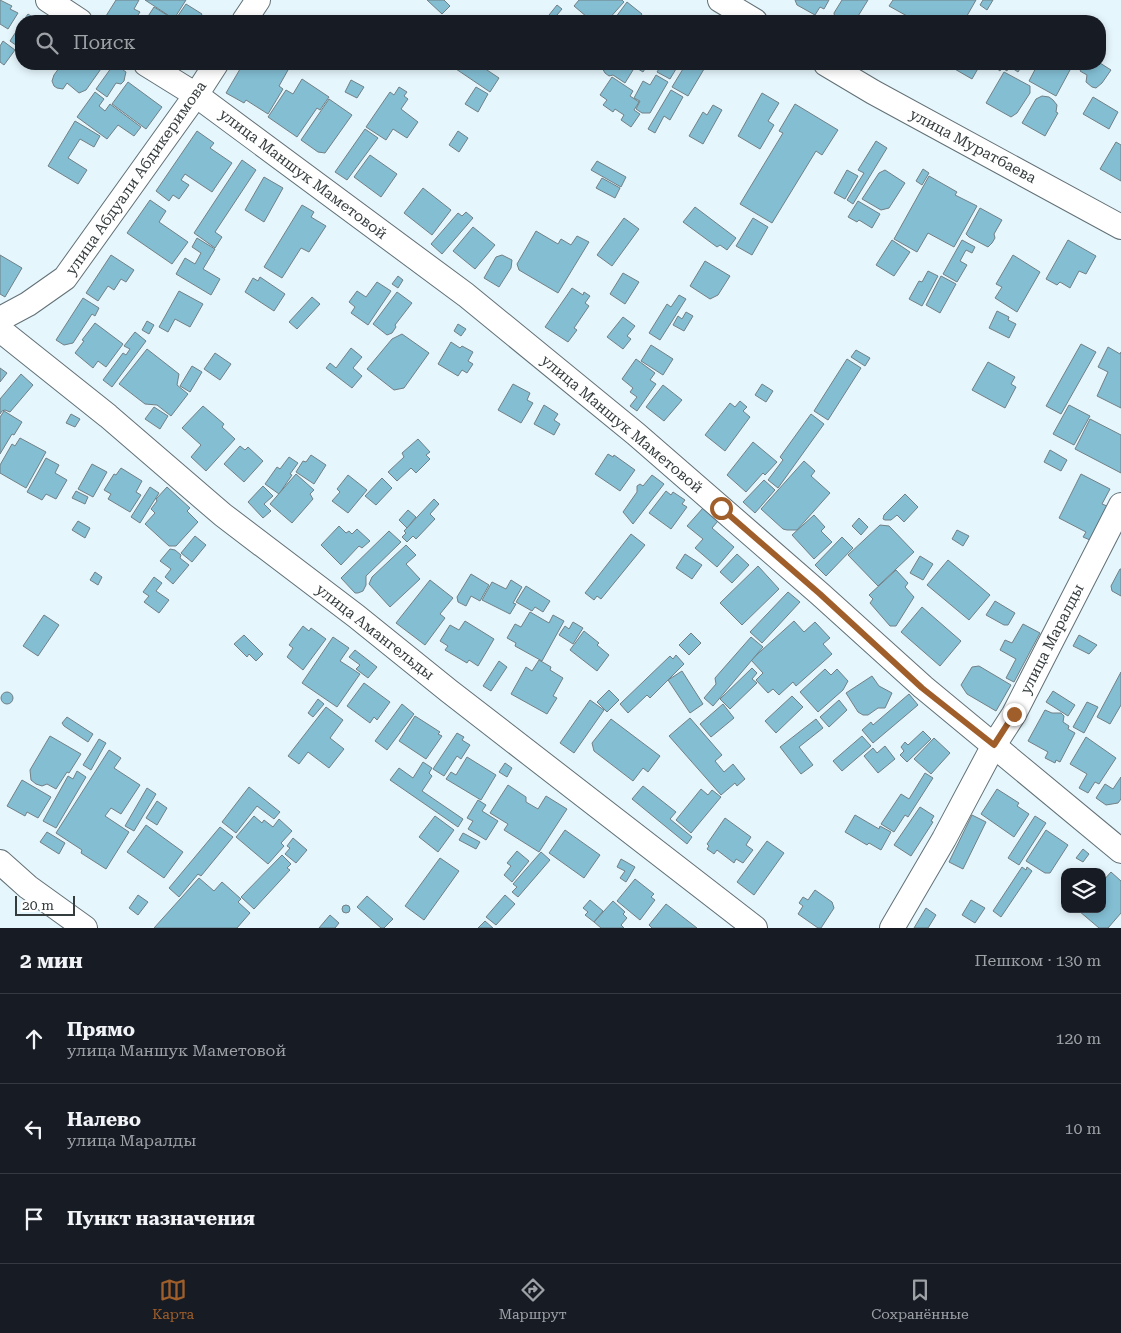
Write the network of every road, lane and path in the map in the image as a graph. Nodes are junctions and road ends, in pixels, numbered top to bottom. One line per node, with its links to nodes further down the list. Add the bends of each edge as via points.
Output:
1 (48, 0): 4 (street)
2 (258, 0): 5 (street)
3 (720, 0): 6 (street)
4 (71, 15)
5 (248, 15)
6 (745, 15)
7 (156, 70): 10 (street, улица Маншук Маметовой)
8 (212, 70): 10 (street, улица Абдуали Абдикеримова)
9 (836, 70): 11 (street, улица Муратбаева)
10 (196, 95): 12 (street, улица Абдуали Абдикеримова, via 65,278); 15 (street, улица Маншук Маметовой, via 466,295 636,434 820,594 922,688)
11 (1121, 227)
12 (0, 319)
13 (0, 330): 19 (street, улица Амангельды, via 108,416 223,516)
14 (1118, 518): 15 (street, улица Маралды, via 1014,714)
15 (994, 745): 16 (street, улица Маншук Маметовой); 20 (street, улица Маралды)
16 (1121, 851)
17 (0, 862): 18 (street)
18 (85, 928)
19 (755, 928)
20 (892, 928)

